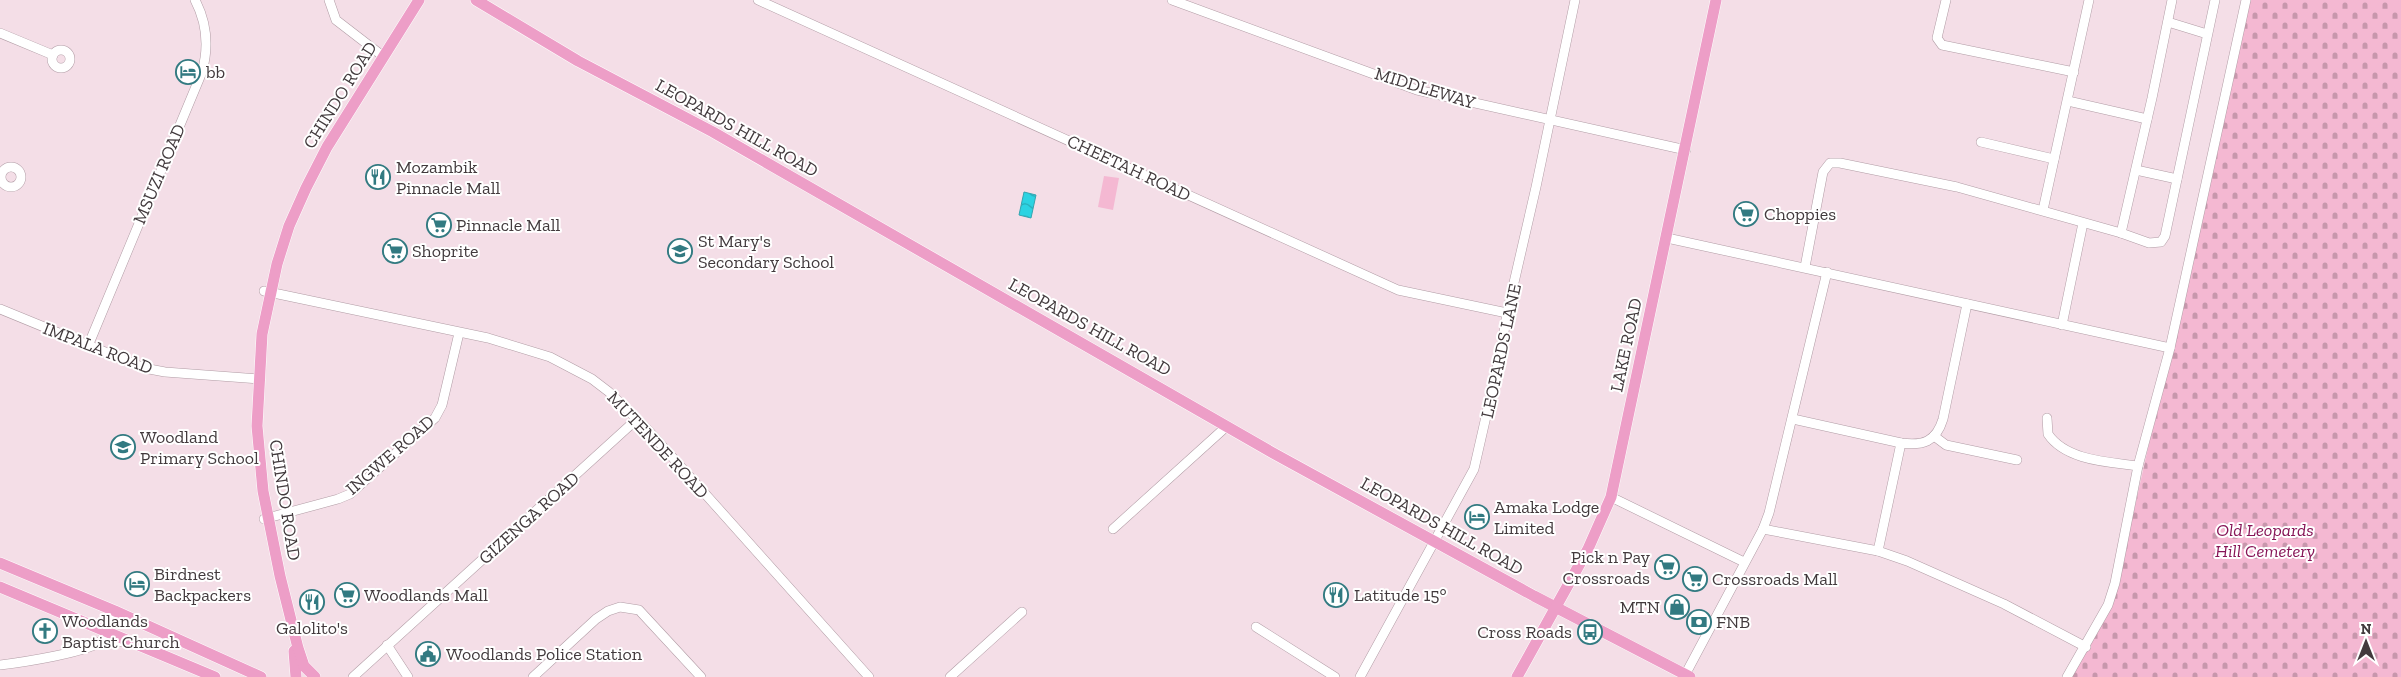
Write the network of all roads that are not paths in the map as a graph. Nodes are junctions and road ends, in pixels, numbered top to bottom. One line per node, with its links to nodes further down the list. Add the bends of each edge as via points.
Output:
1 (195, 0): 41 (street, MSUZI ROAD, via 206,36 202,72)
2 (329, 0): 19 (street, via 336,20)
3 (412, 0): 19 (main road, CHINDO ROAD)
4 (419, 0): 19 (main road, CHINDO ROAD)
5 (476, 0): 47 (main road, LEOPARDS HILL ROAD, via 578,61 713,132)
6 (758, 0): 38 (street, CHEETAH ROAD, via 1398,290)
7 (1172, 0): 22 (street, MIDDLEWAY, via 1417,90)
8 (1575, 0): 22 (street, LEOPARDS LANE)
9 (1716, 0): 25 (main road, LAKE ROAD)
10 (1946, 0): 20 (street, via 1937,38 1942,45)
11 (2089, 0): 20 (street)
12 (2172, 0): 15 (street)
13 (2215, 0): 17 (street)
14 (2246, 0): 42 (street)
15 (2168, 22): 17 (street); 23 (street)
16 (0, 33): 18 (street)
17 (2207, 34): 28 (street)
18 (53, 55)
19 (381, 55): 35 (main road, CHINDO ROAD, via 322,144 301,185 284,223)
20 (2074, 72): 21 (street)
21 (2068, 101): 23 (street); 26 (street)
22 (1550, 120): 25 (street, MIDDLEWAY); 38 (street, LEOPARDS LANE)
23 (2147, 120): 27 (street)
24 (1981, 142): 26 (street)
25 (1686, 150): 32 (main road, LAKE ROAD)
26 (2054, 159): 29 (street)
27 (2136, 170): 28 (street); 31 (street)
28 (2177, 179): 31 (street, via 2161,242 2149,243)
29 (2043, 210): 30 (street); 33 (street, via 1957,187 1830,163 1823,172)
30 (2083, 223): 31 (street); 39 (street)
31 (2121, 233)
32 (1667, 238): 33 (street); 52 (main road, LAKE ROAD)
33 (1805, 267): 34 (street)
34 (1827, 272): 36 (street); 46 (street)
35 (267, 292): 40 (street, MUTENDE ROAD); 43 (main road, CHINDO ROAD, via 257,330)
36 (1967, 304): 39 (street); 48 (street, via 1943,419)
37 (0, 309): 41 (street, IMPALA ROAD)
38 (1507, 313): 56 (street, LEOPARDS LANE, via 1474,469)
39 (2062, 325): 42 (street)
40 (459, 333): 45 (street, MUTENDE ROAD, via 488,338 550,357 592,379); 53 (street, INGWE ROAD, via 442,405 434,418 350,494)
41 (88, 346): 43 (street, IMPALA ROAD, via 154,371)
42 (2170, 348): 51 (street)
43 (256, 378): 53 (main road, CHINDO ROAD, via 254,451)
44 (2047, 418): 51 (street, via 2048,434 2067,451)
45 (637, 419): 72 (street, GIZENGA ROAD); 84 (street, MUTENDE ROAD)
46 (1793, 419): 49 (street); 55 (street)
47 (1227, 426): 54 (street); 56 (main road, LEOPARDS HILL ROAD)
48 (1934, 436): 49 (street, via 1917,445); 50 (street, via 1946,445)
49 (1901, 443): 57 (street)
50 (2017, 460)
51 (2138, 466): 73 (street, via 2115,583 2108,605)
52 (1611, 497): 58 (street); 60 (main road, LAKE ROAD, via 1588,549)
53 (266, 519): 78 (main road, CHINDO ROAD, via 290,631); 79 (main road, CHINDO ROAD, via 298,648 304,666)
54 (1113, 529)
55 (1763, 529): 57 (street); 58 (street)
56 (1435, 542): 62 (main road, LEOPARDS HILL ROAD); 87 (street, LEOPARDS LANE)
57 (1878, 551): 73 (street, via 1968,587)
58 (1744, 562): 75 (street)
59 (0, 563): 64 (main road)
60 (1566, 586): 62 (main road, via 1546,599); 63 (main road, LAKE ROAD); 66 (main road, via 1567,602)
61 (0, 587): 69 (main road)
62 (1534, 596): 63 (main road, LEOPARDS HILL ROAD); 67 (main road, via 1544,608)
63 (1554, 607): 66 (main road, LEOPARDS HILL ROAD); 67 (main road, LAKE ROAD)
64 (115, 612): 69 (street); 77 (main road)
65 (1022, 612): 85 (street)
66 (1576, 618): 67 (main road, via 1561,618); 75 (main road, LEOPARDS HILL ROAD)
67 (1544, 626): 88 (main road, LAKE ROAD)
68 (1256, 627): 86 (street)
69 (106, 631): 70 (main road); 71 (street, via 101,641)
70 (131, 641): 71 (street); 76 (main road)
71 (94, 645): 74 (street)
72 (387, 646): 80 (street, GIZENGA ROAD); 81 (street)
73 (2086, 647): 89 (street)
74 (0, 666)
75 (1687, 676)
76 (215, 677)
77 (261, 677)
78 (296, 677)
79 (315, 677)
80 (352, 677)
81 (408, 677)
82 (534, 677): 83 (street, via 596,619 620,606 639,610)
83 (701, 677)
84 (869, 677)
85 (950, 677)
86 (1335, 677)
87 (1360, 677)
88 (1517, 677)
89 (2067, 677)

